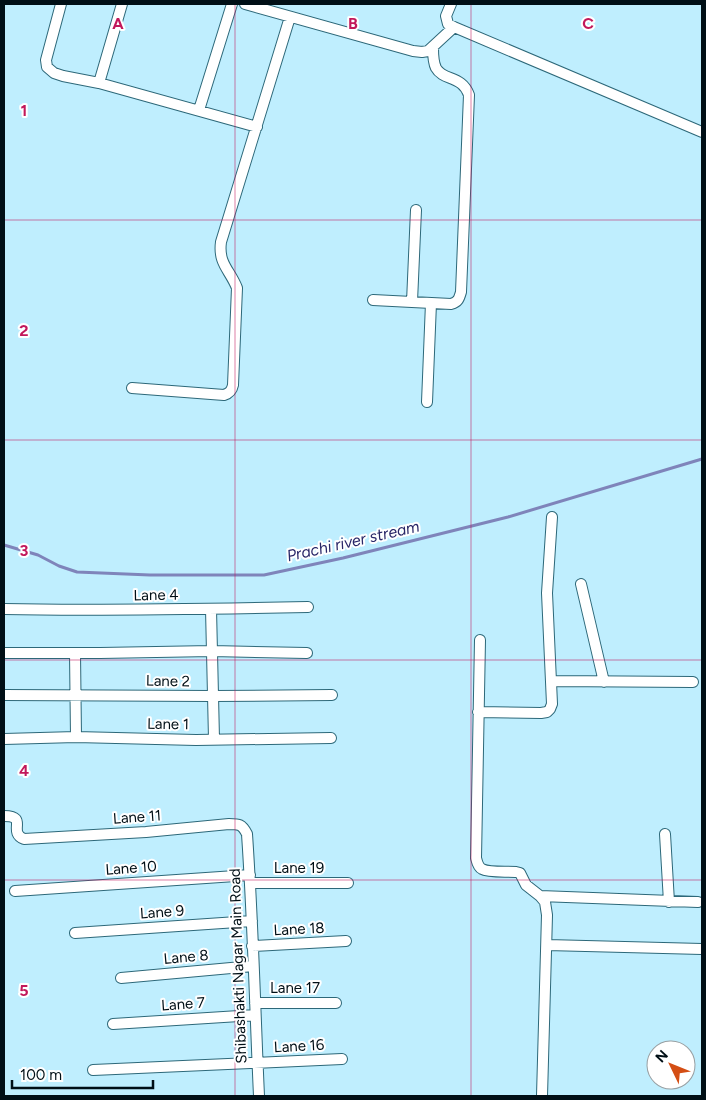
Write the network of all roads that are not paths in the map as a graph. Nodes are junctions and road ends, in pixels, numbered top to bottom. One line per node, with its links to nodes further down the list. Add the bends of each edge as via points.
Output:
1 (61, 4): 9 (street, via 47,67 63,76)
2 (122, 4): 9 (street)
3 (232, 4): 10 (street)
4 (245, 4): 6 (street)
5 (450, 4): 7 (street, via 446,16 448,24)
6 (290, 17): 8 (street, via 413,51); 11 (street)
7 (454, 27): 8 (street); 12 (street)
8 (433, 48): 16 (street, via 436,68 464,85 469,103 461,292 456,302 451,304)
9 (99, 82): 10 (street)
10 (198, 110): 11 (street)
11 (257, 126): 17 (street, via 220,249 237,288 232,390 224,395)
12 (702, 132)
13 (416, 210): 15 (street)
14 (372, 300): 15 (street)
15 (412, 302): 16 (street)
16 (431, 303): 18 (street)
17 (132, 388)
18 (427, 402)
19 (552, 517): 29 (street, via 547,593)
20 (581, 584): 30 (street)
21 (308, 607): 23 (street, Lane 4)
22 (4, 608): 23 (street, Lane 4)
23 (211, 609): 25 (street)
24 (480, 640): 36 (street)
25 (212, 651): 27 (street); 28 (street); 35 (street)
26 (4, 653): 27 (street)
27 (75, 653): 33 (street)
28 (307, 653)
29 (552, 681): 30 (street); 36 (street, via 552,704 547,712)
30 (604, 682): 31 (street)
31 (692, 682)
32 (4, 695): 33 (street, Lane 2)
33 (75, 695): 35 (street, Lane 2); 37 (street)
34 (332, 695): 35 (street, Lane 2)
35 (213, 696): 40 (street)
36 (478, 712): 47 (street, via 478,864 490,871 520,873 526,886)
37 (76, 738): 39 (street, Lane 1); 40 (street, Lane 1)
38 (331, 738): 40 (street, Lane 1)
39 (4, 739)
40 (214, 740)
41 (4, 816): 42 (street, Lane 11, via 17,820 17,833 24,839 229,824 244,827)
42 (247, 834): 44 (street, Shibashakti Nagar Main Road)
43 (665, 834): 48 (street)
44 (250, 879): 45 (street, Lane 19); 46 (street, Lane 10); 50 (street, Shibashakti Nagar Main Road)
45 (348, 882)
46 (15, 892)
47 (540, 896): 48 (street); 53 (street, via 545,902 547,915)
48 (670, 902): 49 (street)
49 (698, 902)
50 (252, 922): 51 (street, Lane 9); 54 (street, Shibashakti Nagar Main Road)
51 (75, 933)
52 (346, 941): 54 (street, Lane 18)
53 (547, 945): 55 (street); 66 (street)
54 (252, 946): 56 (street, Shibashakti Nagar Main Road)
55 (702, 949)
56 (253, 966): 57 (street, Lane 8); 58 (street, Shibashakti Nagar Main Road)
57 (121, 978)
58 (255, 1003): 59 (street, Lane 17); 60 (street, Shibashakti Nagar Main Road)
59 (336, 1003)
60 (255, 1015): 61 (street, Lane 7); 63 (street, Shibashakti Nagar Main Road)
61 (113, 1024)
62 (342, 1059): 63 (street, Lane 16)
63 (258, 1063): 64 (street, Lane 16); 65 (street, Shibashakti Nagar Main Road)
64 (93, 1070)
65 (259, 1096)
66 (542, 1096)

